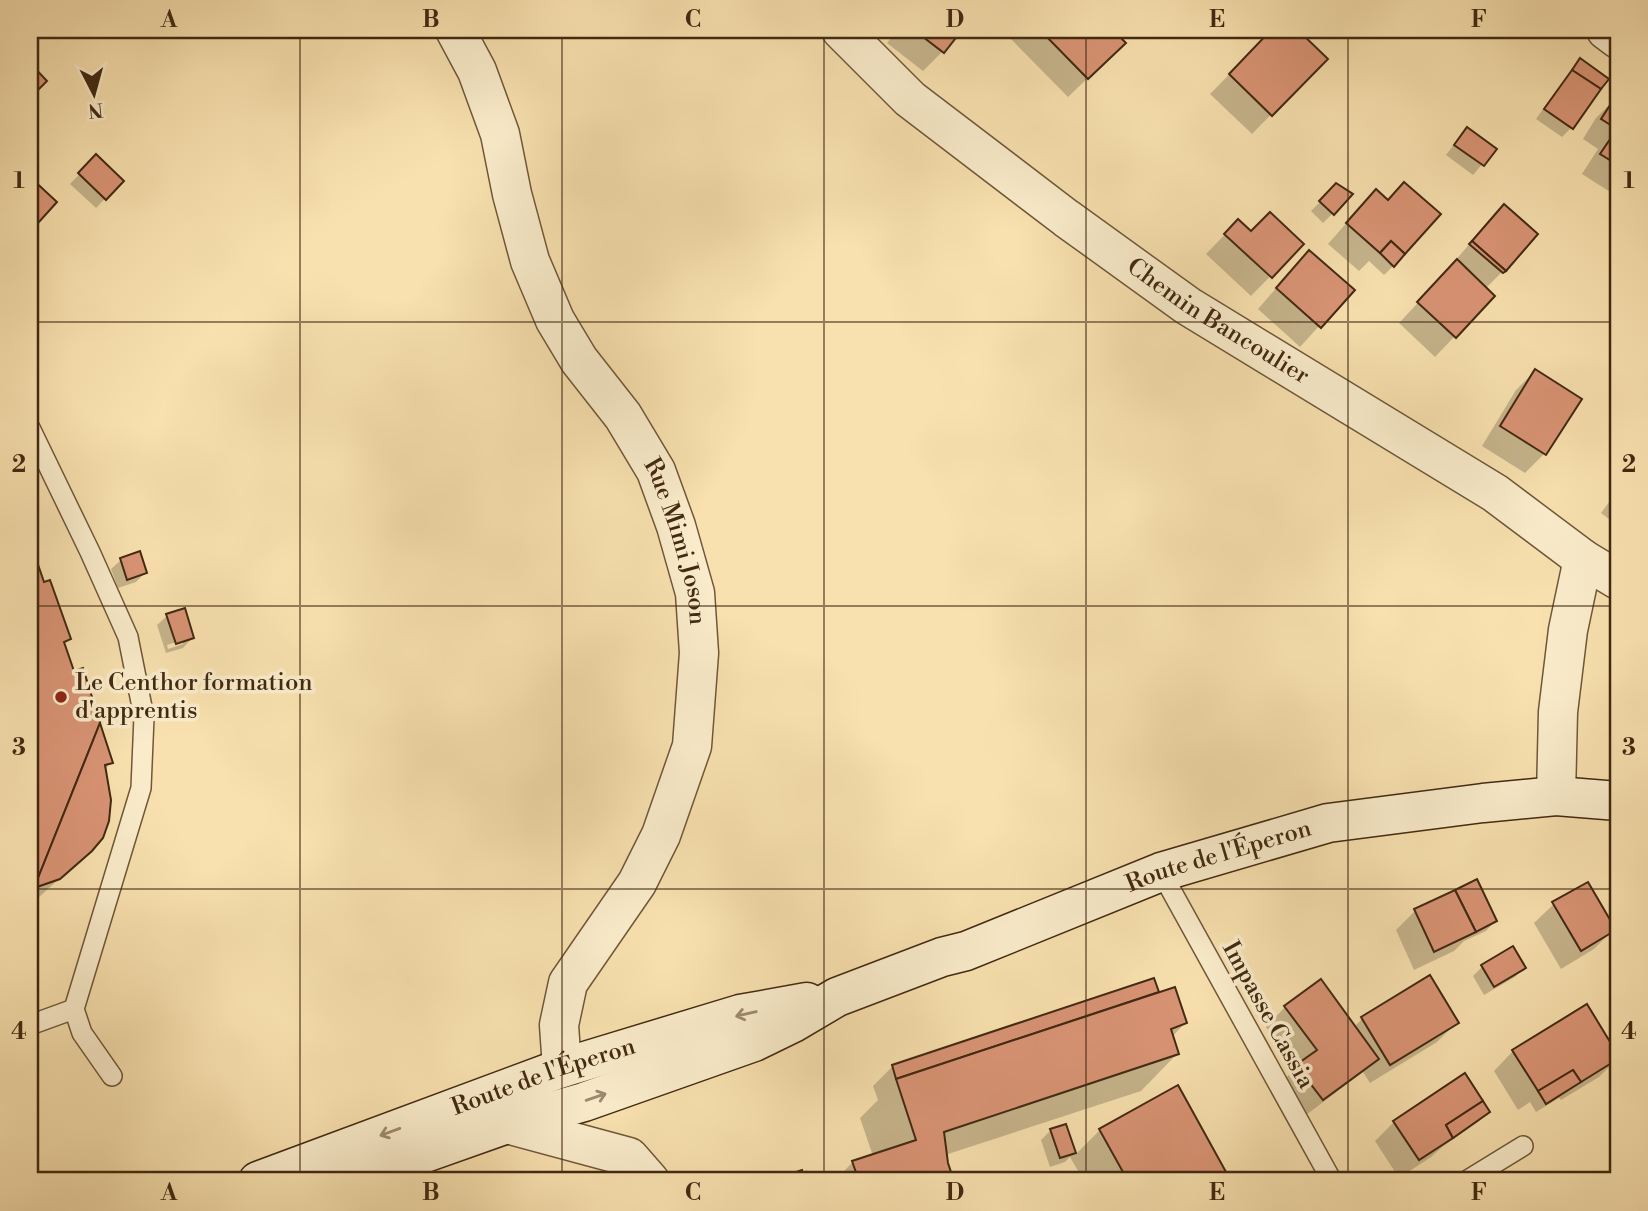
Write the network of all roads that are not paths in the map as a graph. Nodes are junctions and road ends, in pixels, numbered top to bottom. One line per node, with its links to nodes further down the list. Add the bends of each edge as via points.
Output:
1 (455, 30): 14 (street, Rue Mimi Joson, via 477,71 500,134 530,261 555,320 656,471 695,593 699,653 692,746 661,835 637,883 568,983 559,1025)
2 (841, 30): 6 (street, Chemin Bancoulier, via 910,99 1188,306 1495,493)
3 (1606, 30): 4 (street)
4 (1618, 39)
5 (30, 428): 12 (lane, via 128,638 144,717 141,788)
6 (1583, 559): 7 (street, Chemin Bancoulier); 8 (street, via 1558,712)
7 (1618, 580)
8 (1556, 796): 9 (street, Route de l'Éperon); 10 (street, Route de l'Éperon, via 1328,823)
9 (1618, 801)
10 (1161, 872): 11 (street, Route de l'Éperon, via 966,951); 22 (lane, Impasse Cassia)
11 (837, 997): 14 (street, Route de l'Éperon, one-way to 14, via 740,1014); 16 (street, Route de l'Éperon, one-way to 11, via 754,1042)
12 (74, 1009): 13 (lane); 15 (lane, via 82,1033)
13 (30, 1025)
14 (562, 1068): 18 (street, via 554,1089 447,1129); 19 (street, Route de l'Éperon, one-way to 19)
15 (112, 1076)
16 (507, 1124): 18 (street, Route de l'Éperon); 21 (street, via 629,1157)
17 (1523, 1146): 23 (lane)
18 (416, 1155): 20 (street, Route de l'Éperon)
19 (258, 1181)
20 (346, 1181)
21 (650, 1181)
22 (1332, 1181)
23 (1466, 1181)

